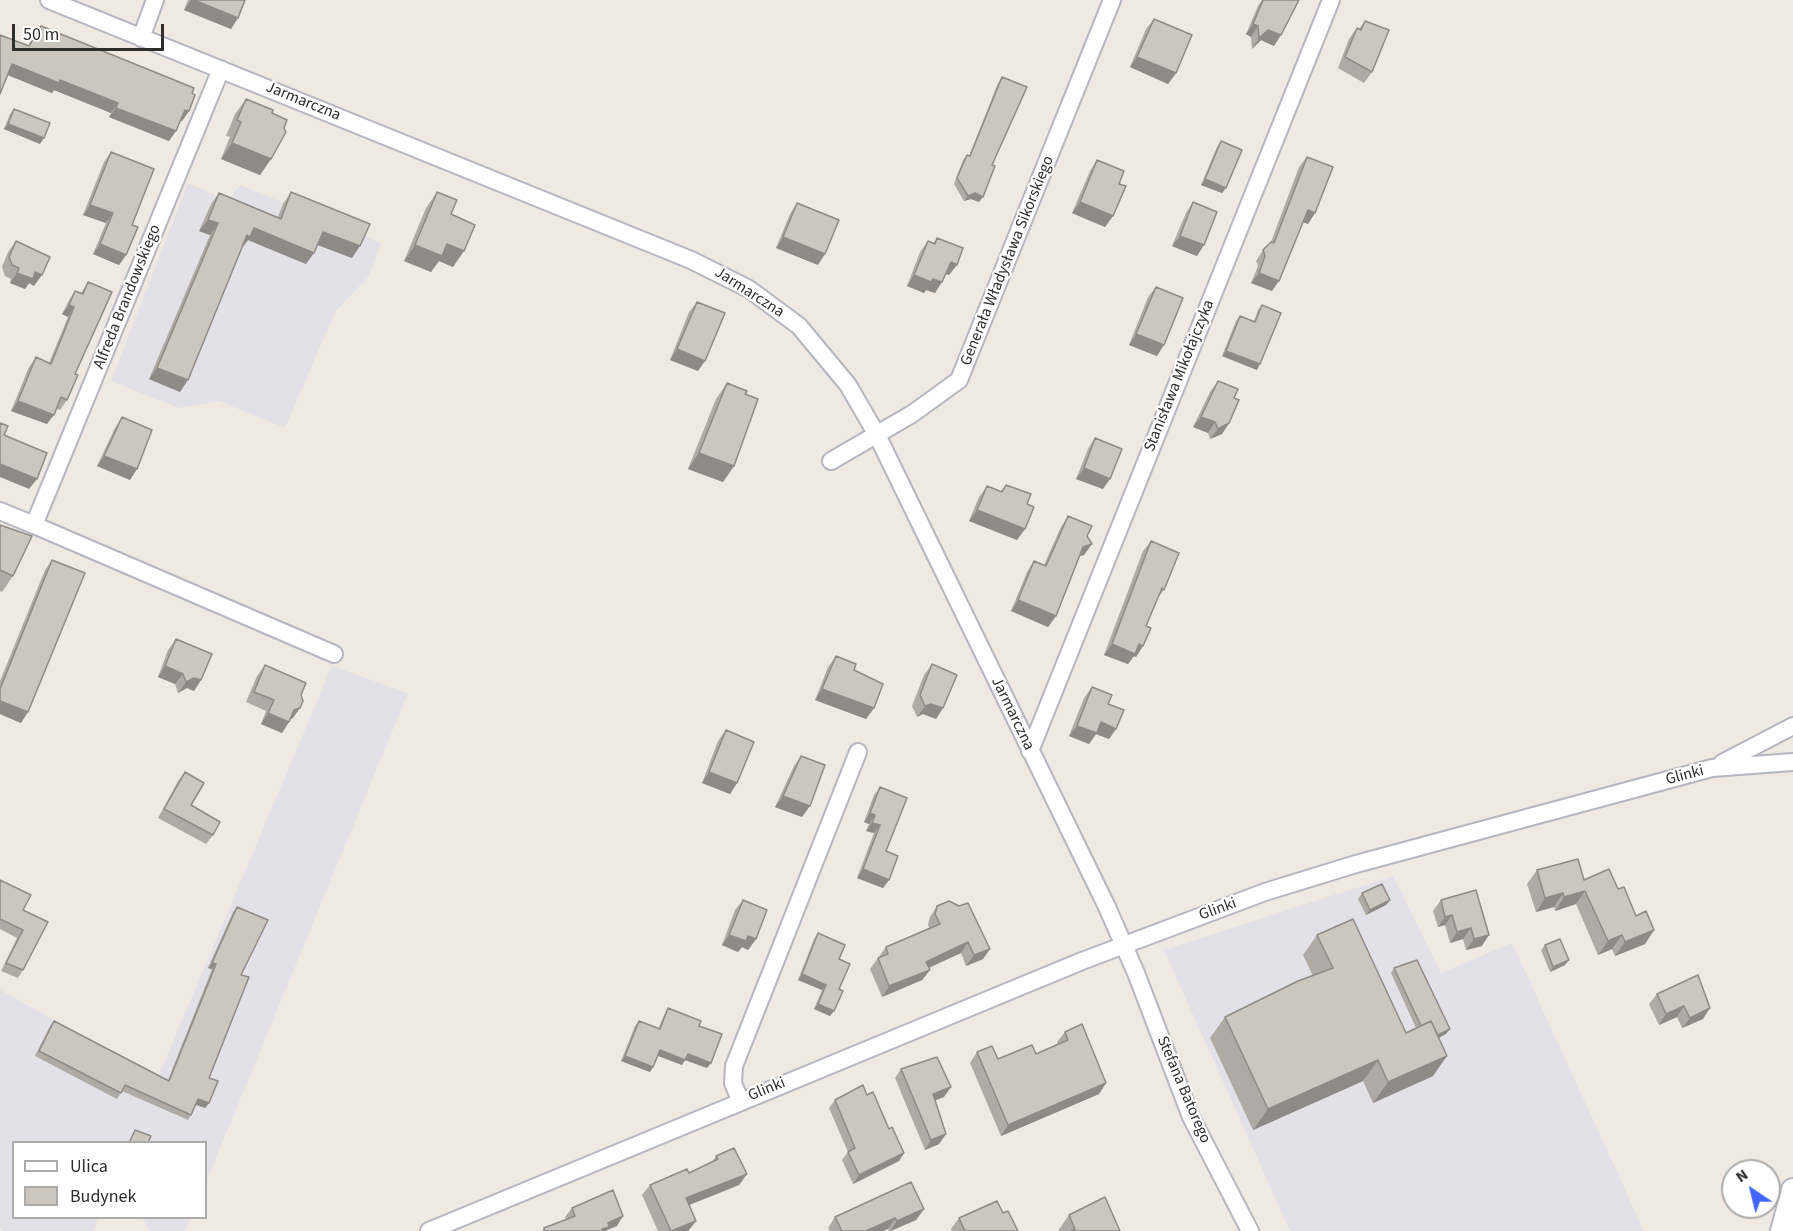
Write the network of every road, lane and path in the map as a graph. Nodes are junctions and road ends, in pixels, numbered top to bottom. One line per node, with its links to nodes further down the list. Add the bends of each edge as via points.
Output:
1 (49, 0): 5 (street, Jarmarczna)
2 (155, 0): 5 (street)
3 (1112, 0): 7 (street, Generała Władysława Sikorskiego, via 959,381)
4 (1331, 0): 13 (street, Stanisława Mikołajczyka)
5 (141, 38): 6 (street, Jarmarczna)
6 (221, 69): 7 (street, Jarmarczna, via 724,275 774,307 806,334 848,385); 10 (street, Alfreda Brandowskiego)
7 (877, 435): 8 (street, Generała Władysława Sikorskiego); 13 (street, Jarmarczna)
8 (831, 461)
9 (0, 511): 10 (street)
10 (34, 525): 11 (street)
11 (334, 654)
12 (1793, 726): 16 (street, Glinki)
13 (1030, 751): 17 (street, Jarmarczna)
14 (858, 752): 18 (street, Glinki, via 734,1066 733,1083)
15 (1793, 762): 16 (street, Glinki)
16 (1712, 768): 17 (street, Glinki, via 1356,864 1265,892)
17 (1124, 945): 18 (street, Glinki); 21 (street, Stefana Batorego, via 1191,1117)
18 (741, 1100): 20 (street, Glinki)
19 (1793, 1190): 22 (main road)
20 (429, 1231)
21 (1250, 1231)
22 (1782, 1231)

